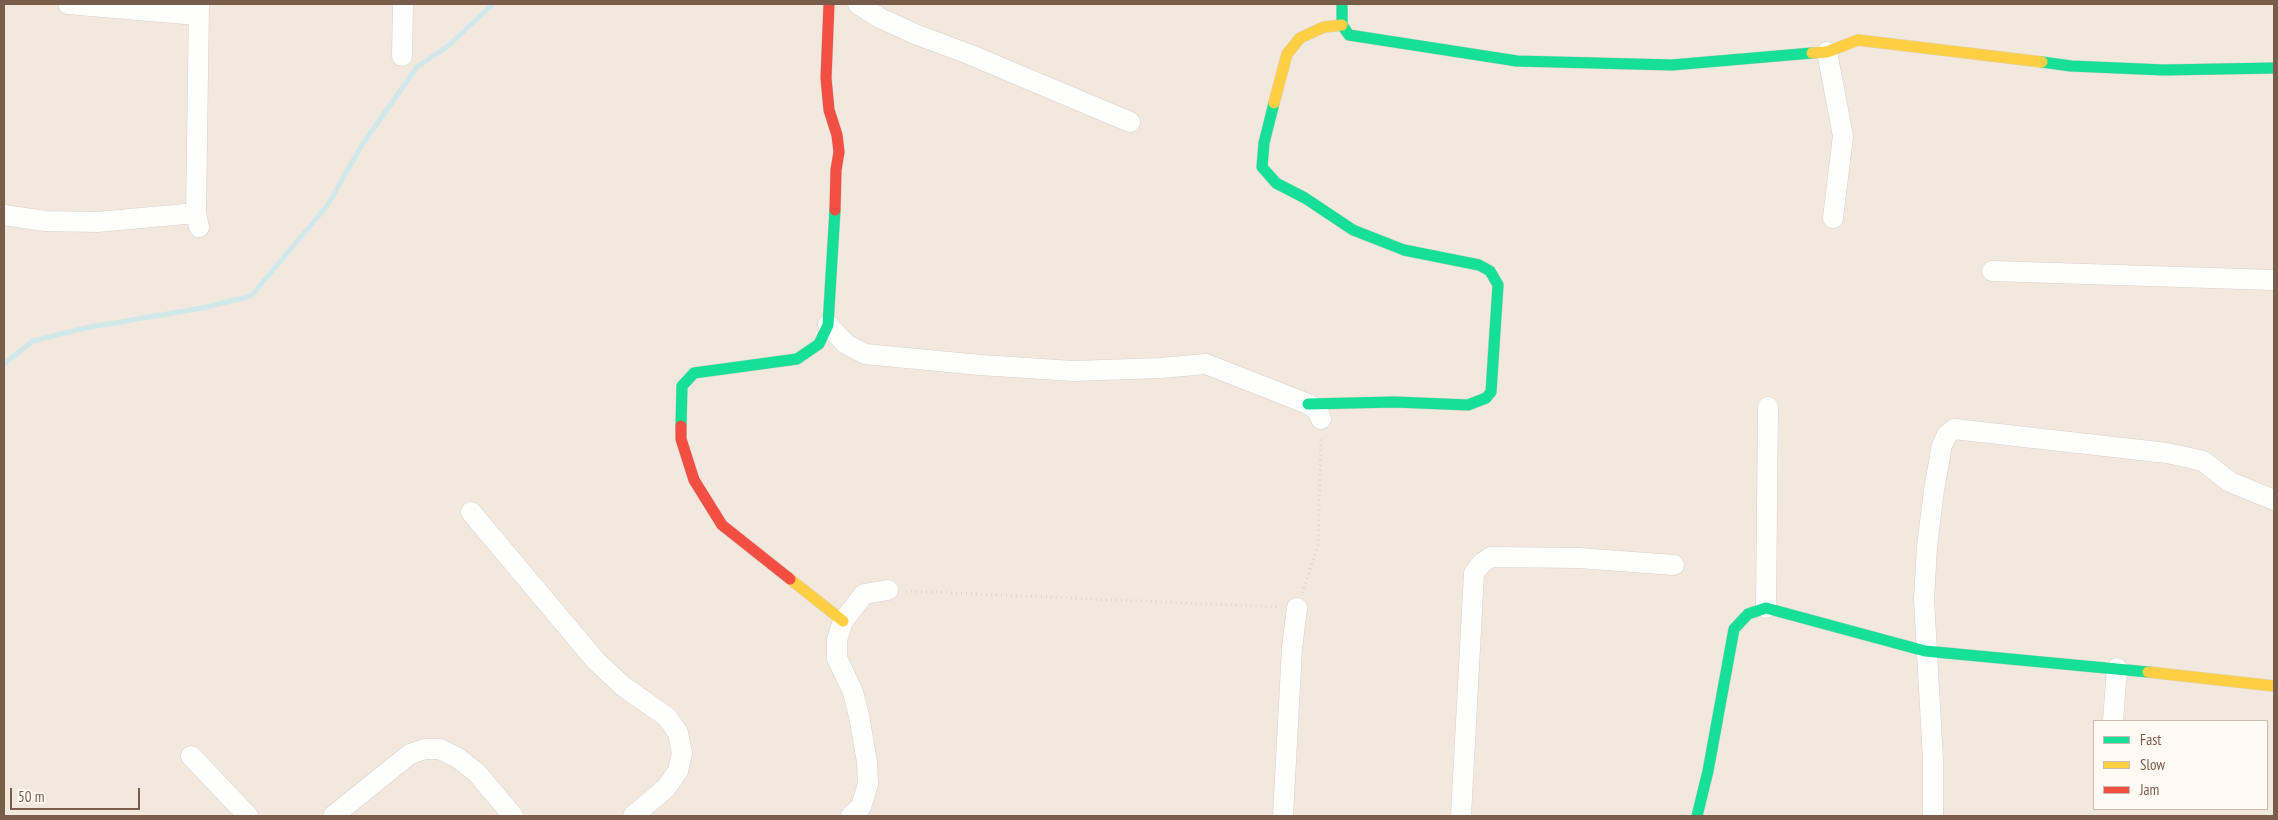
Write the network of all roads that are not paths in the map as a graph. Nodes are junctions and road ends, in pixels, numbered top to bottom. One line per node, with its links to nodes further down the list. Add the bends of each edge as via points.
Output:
1 (68, 4): 6 (street)
2 (403, 4): 9 (street)
3 (829, 4): 16 (street, via 826,78 829,110 839,152)
4 (858, 4): 11 (street, via 915,34)
5 (1342, 4): 7 (street)
6 (198, 10): 12 (street, via 197,220 46,221)
7 (1342, 25): 8 (street, via 1349,35 1362,38 1517,61 1672,65); 17 (street, via 1324,27 1300,38 1287,54 1264,143 1262,168 1276,183 1353,230 1404,250 1479,265 1490,271 1498,285 1491,392 1486,398 1468,405 1395,402)
8 (1827, 52): 10 (street, via 1858,40 2071,66 2164,70); 13 (street, via 1842,136)
9 (402, 56)
10 (2274, 68)
11 (1130, 122)
12 (4, 215)
13 (1833, 218)
14 (1992, 271): 15 (street)
15 (2274, 280)
16 (828, 325): 17 (street, via 846,344 865,354 1073,371 1206,364); 26 (street, via 819,344 797,359 694,373 682,386 681,440 694,480 722,525)
17 (1308, 404): 19 (street, via 1318,411)
18 (1768, 407): 25 (street)
19 (1321, 419)
20 (2274, 500): 27 (street, via 2230,482 2202,462 2190,458 1954,429 1942,445 1927,547)
21 (471, 512): 35 (street, via 596,661 624,687 667,717 678,733 682,753 678,771 666,788)
22 (1674, 565): 38 (street, via 1570,557 1491,557 1482,563 1474,573)
23 (888, 590): 26 (street, via 864,594)
24 (1298, 608): 37 (street, via 1292,648)
25 (1766, 608): 27 (street); 39 (street, via 1748,614 1734,629)
26 (843, 621): 36 (street, via 836,658 860,716 868,784 861,807)
27 (1925, 651): 28 (street); 40 (street)
28 (2117, 668): 29 (street); 30 (street)
29 (2274, 686)
30 (2113, 720)
31 (192, 756): 32 (street)
32 (248, 816)
33 (333, 816): 34 (street, via 410,754 425,748 440,749 458,758 477,773)
34 (512, 816)
35 (633, 816)
36 (851, 816)
37 (1283, 816)
38 (1461, 816)
39 (1697, 816)
40 (1933, 816)

